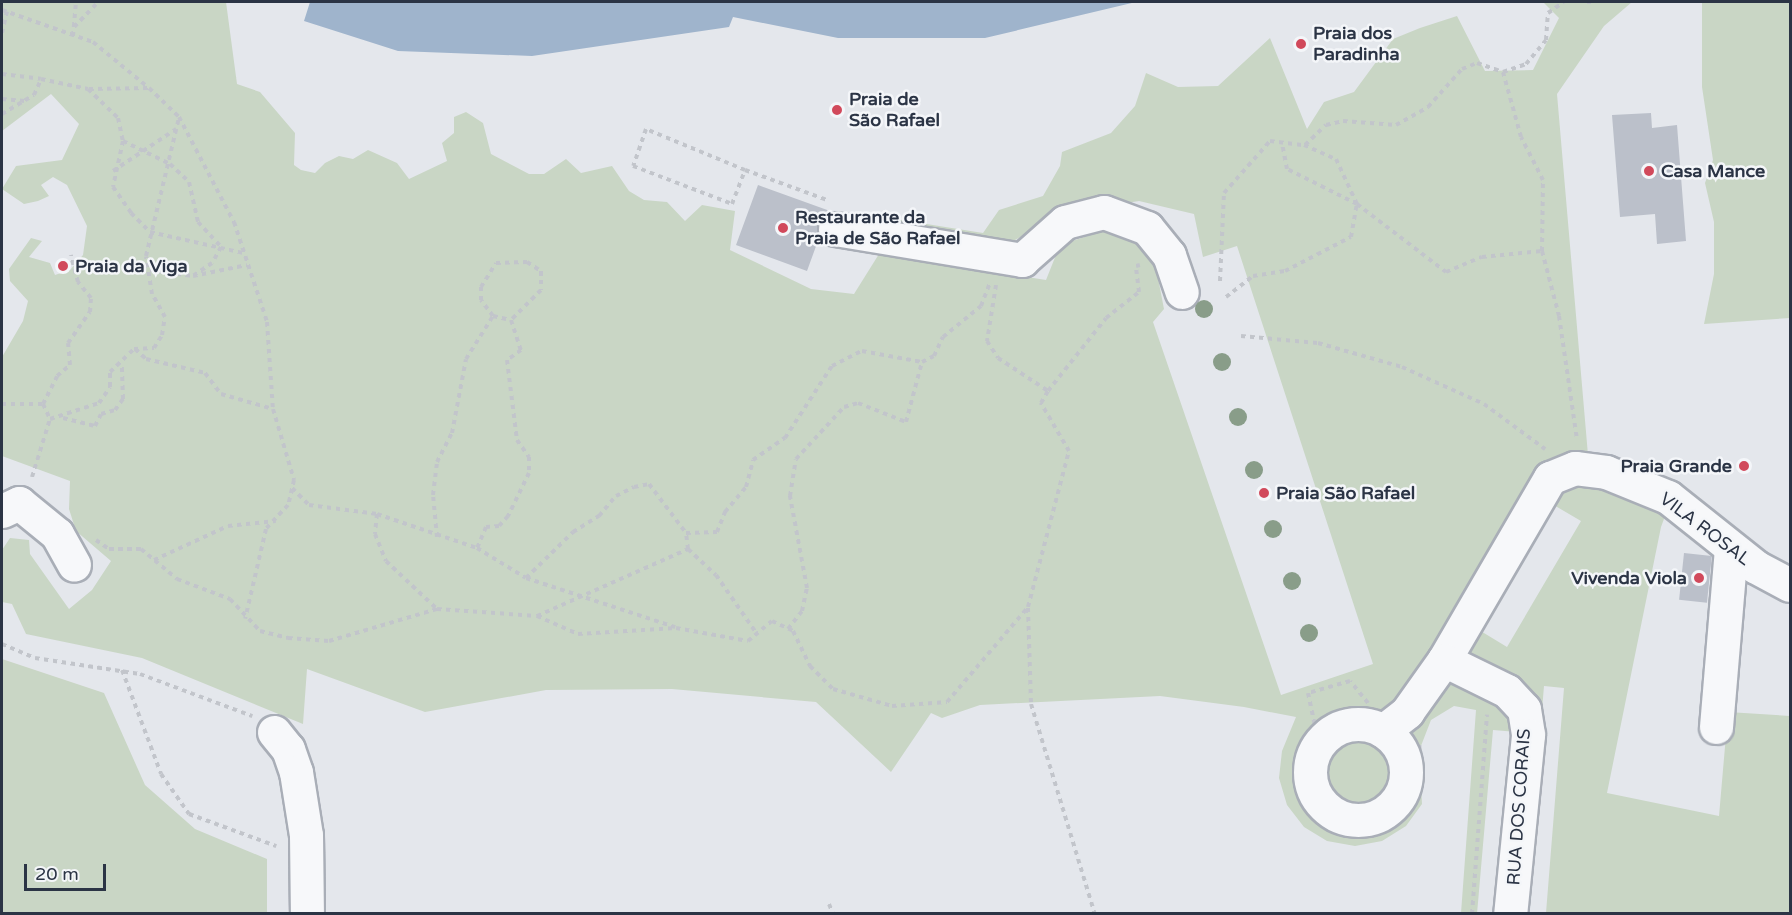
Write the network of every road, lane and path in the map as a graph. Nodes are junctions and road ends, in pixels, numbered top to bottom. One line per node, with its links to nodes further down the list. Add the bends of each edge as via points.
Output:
1 (76, 2): 8 (path)
2 (98, 2): 8 (path)
3 (1564, 2): 11 (path, via 1548,13 1546,40 1526,64)
4 (1587, 2): 5 (path)
5 (1595, 2)
6 (2, 10): 7 (path)
7 (7, 12): 9 (path); 10 (path)
8 (74, 27): 10 (path)
9 (2, 33)
10 (73, 36): 14 (path, via 93,42)
11 (1503, 72): 23 (path, via 1477,63 1462,69 1428,107 1396,125 1343,121 1326,125); 32 (path, via 1521,137 1543,180)
12 (2, 74): 13 (path)
13 (41, 79): 15 (path); 17 (path)
14 (149, 88): 15 (path); 19 (path)
15 (88, 89): 21 (path, via 118,118)
16 (2, 99): 17 (path)
17 (25, 101): 18 (path)
18 (2, 114)
19 (179, 117): 20 (path); 33 (path, via 234,222)
20 (177, 128): 24 (path); 25 (path)
21 (123, 141): 24 (path); 27 (path)
22 (1282, 143): 23 (path); 28 (path, via 1287,169); 40 (path, via 1270,141 1224,193)
23 (1304, 146): 28 (path, via 1336,159)
24 (141, 152): 25 (path); 27 (path)
25 (167, 163): 30 (path); 31 (path, via 189,182 198,222)
26 (745, 170): 26 (path, via 732,204 633,166 646,129); 29 (path, via 844,206)
27 (113, 171): 30 (path, via 118,197)
28 (1357, 204): 32 (path, via 1446,272 1482,257); 42 (path, via 1351,237 1285,271 1253,276)
29 (835, 229): 36 (street)
30 (150, 232): 31 (path); 38 (path)
31 (221, 247): 33 (path); 39 (path, via 212,263)
32 (1542, 251): 55 (path, via 1559,316)
33 (244, 253): 37 (path)
34 (71, 255): 51 (path, via 78,282 91,298 90,312 68,342 70,365 57,376)
35 (1169, 255): 36 (street, via 1147,228 1104,212 1065,222 1022,260); 41 (street); 49 (path, via 1136,266 1139,292 1106,318)
36 (1001, 257): 47 (path, via 981,306); 49 (path, via 987,316 987,341 998,358)
37 (247, 265): 39 (path); 52 (path, via 267,322)
38 (150, 270): 39 (path); 46 (path, via 152,294 165,317 162,334 154,348)
39 (193, 276)
40 (1220, 281)
41 (1182, 292)
42 (1226, 297)
43 (493, 315): 44 (path); 44 (path, via 481,300 481,286 496,264 527,262 542,271 541,290); 63 (path, via 466,359 452,433 437,462 433,495)
44 (511, 320): 64 (path, via 521,350 507,360 510,391 517,440 529,457 529,473 508,516 499,526 486,527)
45 (1240, 336): 56 (path, via 1318,344 1402,367 1484,404)
46 (134, 349): 48 (path); 52 (path, via 146,359 206,373 221,394)
47 (922, 362): 61 (path, via 862,351 832,366 785,438 753,460 746,487 725,512 717,532); 77 (path, via 906,422 858,403 844,407 796,459 790,496 807,588 802,611)
48 (122, 363): 53 (path, via 110,372 110,387 99,403); 53 (path, via 123,399 115,410 101,414 95,426)
49 (1048, 391): 72 (path, via 1041,403 1069,451)
50 (2, 404): 51 (path)
51 (43, 404): 54 (path)
52 (273, 409): 57 (path)
53 (63, 418): 54 (path)
54 (50, 419): 58 (path, via 43,455)
55 (1578, 450)
56 (1550, 467): 66 (street, VILA ROSAL, via 1606,472 1668,497); 80 (street)
57 (292, 488): 59 (path, via 309,505); 60 (path)
58 (10, 507): 62 (street)
59 (377, 513): 63 (path); 73 (path, via 375,534 386,561)
60 (276, 521): 67 (path, via 228,526); 75 (path, via 266,529)
61 (686, 533): 65 (path); 69 (path, via 649,484 634,487 616,496)
62 (57, 534): 67 (path, via 82,531 109,549 141,549); 68 (street)
63 (436, 537): 64 (path)
64 (477, 548): 69 (path)
65 (688, 549): 71 (path); 78 (path, via 716,575)
66 (1731, 549): 70 (street, VILA ROSAL); 82 (street)
67 (154, 560): 75 (path, via 177,579 230,599)
68 (74, 565)
69 (526, 578): 71 (path)
70 (1791, 585)
71 (587, 595): 74 (path); 76 (path)
72 (1028, 607): 77 (path, via 947,702 919,705 892,706 833,689 810,666); 89 (path, via 1031,704)
73 (437, 609): 74 (path); 75 (path, via 329,641 260,631)
74 (537, 616): 76 (path, via 578,634)
75 (245, 620)
76 (676, 628): 78 (path, via 748,641)
77 (788, 629): 78 (path, via 772,621)
78 (757, 634)
79 (2, 644): 81 (path, via 36,658)
80 (1444, 660): 83 (street, via 1407,712); 90 (street, RUA DOS CORAIS, via 1507,691 1524,709 1528,735)
81 (122, 669): 84 (path, via 253,716); 85 (path, via 161,774 189,814 237,836)
82 (1716, 727)
83 (1383, 731)
84 (274, 732): 85 (street, via 288,749 296,772)
85 (306, 853): 87 (street)
86 (829, 904): 88 (path)
87 (307, 914)
88 (833, 914)
89 (1095, 914)
90 (1510, 914)

